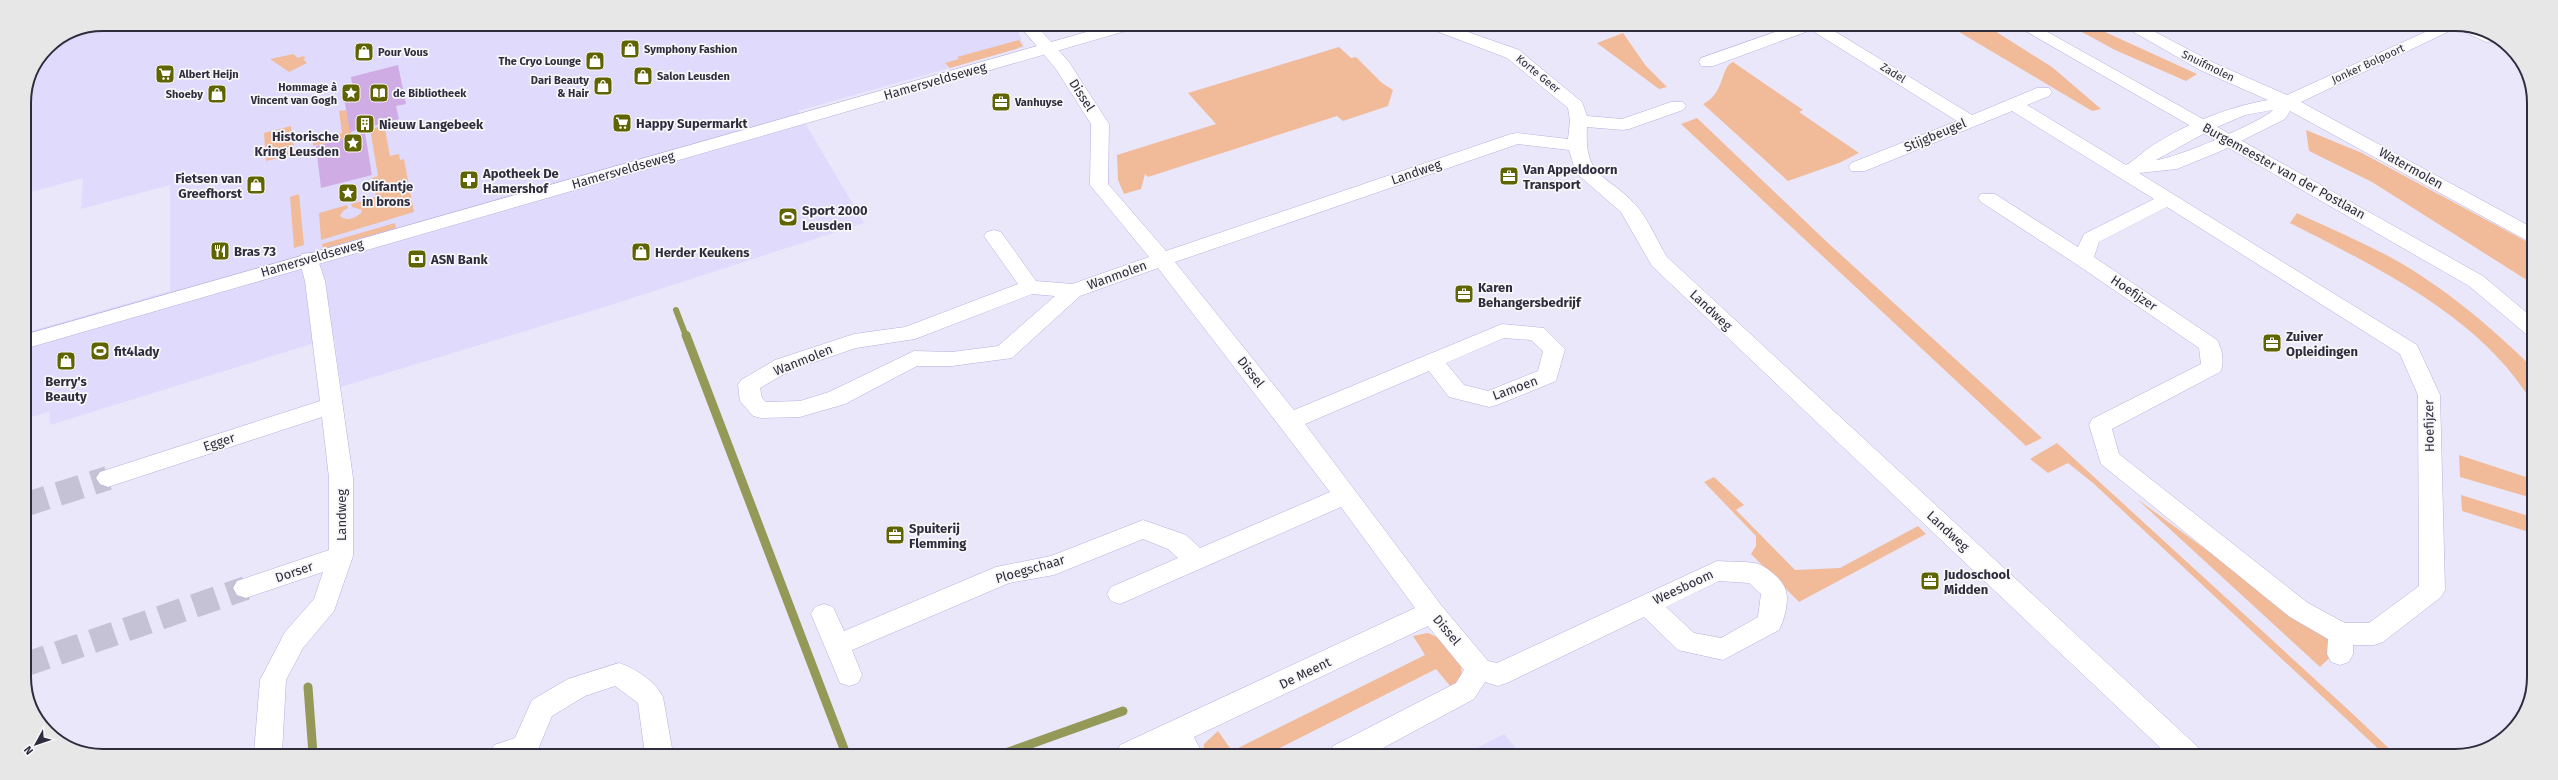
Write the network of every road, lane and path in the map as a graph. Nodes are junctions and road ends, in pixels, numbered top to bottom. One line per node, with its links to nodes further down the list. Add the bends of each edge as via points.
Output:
1 (1032, 31): 9 (street, Dissel)
2 (1110, 31): 9 (street, Hamersveldseweg)
3 (1451, 31): 15 (street, Korte Geer, via 1513,54 1576,106)
4 (1781, 31): 10 (street)
5 (1823, 31): 16 (street, Zadel)
6 (2034, 31): 17 (street, Burgemeester van der Postlaan)
7 (2140, 31): 12 (street, Snuifmolen, via 2206,66)
8 (2440, 31): 12 (street, Jonker Bolpoort)
9 (1048, 49): 26 (street, Hamersveldseweg); 27 (street, Dissel, via 1063,66 1100,124 1099,185)
10 (1707, 62)
11 (2043, 92): 13 (street, Stijgbeugel)
12 (2286, 102): 17 (street, Jonker Bolpoort, via 2241,110); 18 (street, Jonker Bolpoort, via 2278,115); 24 (street, Watermolen, via 2366,143)
13 (2013, 104): 16 (street, Stijgbeugel); 21 (street)
14 (1677, 106): 15 (street, via 1623,125)
15 (1579, 121): 19 (street, Korte Geer)
16 (1970, 121): 20 (street, Stijgbeugel)
17 (2204, 126): 18 (street, Burgemeester van der Postlaan); 21 (street, via 2152,154)
18 (2229, 140): 21 (street, via 2170,165); 31 (street, Burgemeester van der Postlaan, via 2476,281)
19 (1578, 146): 27 (street, Landweg, via 1517,138); 56 (street, Landweg, via 1583,169 1629,209 1659,261)
20 (1858, 167)
21 (2133, 170): 23 (street, Hoefijzer)
22 (1988, 198): 28 (street, Hoefijzer)
23 (2167, 200): 28 (street, via 2091,238); 28 (street, Hoefijzer, via 2409,350 2429,395 2432,590 2374,634 2340,644 2109,458 2100,425 2212,367 2209,345)
24 (2527, 233)
25 (994, 236): 29 (street)
26 (309, 259): 33 (street, Hamersveldseweg); 36 (street, Landweg, via 315,281)
27 (1162, 259): 30 (street, Wanmolen); 37 (street, Dissel)
28 (2083, 259)
29 (1030, 287): 30 (street, Wanmolen); 32 (street, Wanmolen)
30 (1073, 291): 34 (street, Wanmolen, via 1004,353 952,359)
31 (2527, 324)
32 (908, 334): 34 (street, via 917,343); 34 (street, Wanmolen, via 854,341 783,365 749,385 751,401 761,410 800,409 837,398)
33 (31, 340)
34 (914, 358)
35 (1432, 360): 35 (street, Lamoen, via 1456,391 1489,399 1548,376 1554,349 1537,333 1502,331); 37 (street, Lamoen)
36 (329, 406): 38 (street, Egger); 40 (street, Landweg, via 341,478)
37 (1290, 421): 39 (street, Dissel)
38 (108, 478)
39 (1345, 495): 41 (street); 45 (street, Dissel)
40 (341, 556): 42 (street, Dorser); 51 (street, Landweg, via 326,604 294,640 273,680)
41 (1197, 560): 43 (street); 47 (street, Ploegschaar, via 1177,542 1143,529 1054,565 1005,574)
42 (246, 588)
43 (1120, 594)
44 (1647, 604): 48 (street, Weesboom)
45 (1432, 612): 48 (street, Dissel); 50 (street, De Meent)
46 (824, 614): 47 (street)
47 (837, 645): 49 (street)
48 (1489, 672): 55 (street, via 1465,692)
49 (849, 675)
50 (1184, 744): 54 (street, De Meent)
51 (268, 749)
52 (520, 749): 53 (street, via 542,708 577,687 620,674 650,697)
53 (658, 749)
54 (1157, 749)
55 (1355, 749)
56 (2181, 749)

